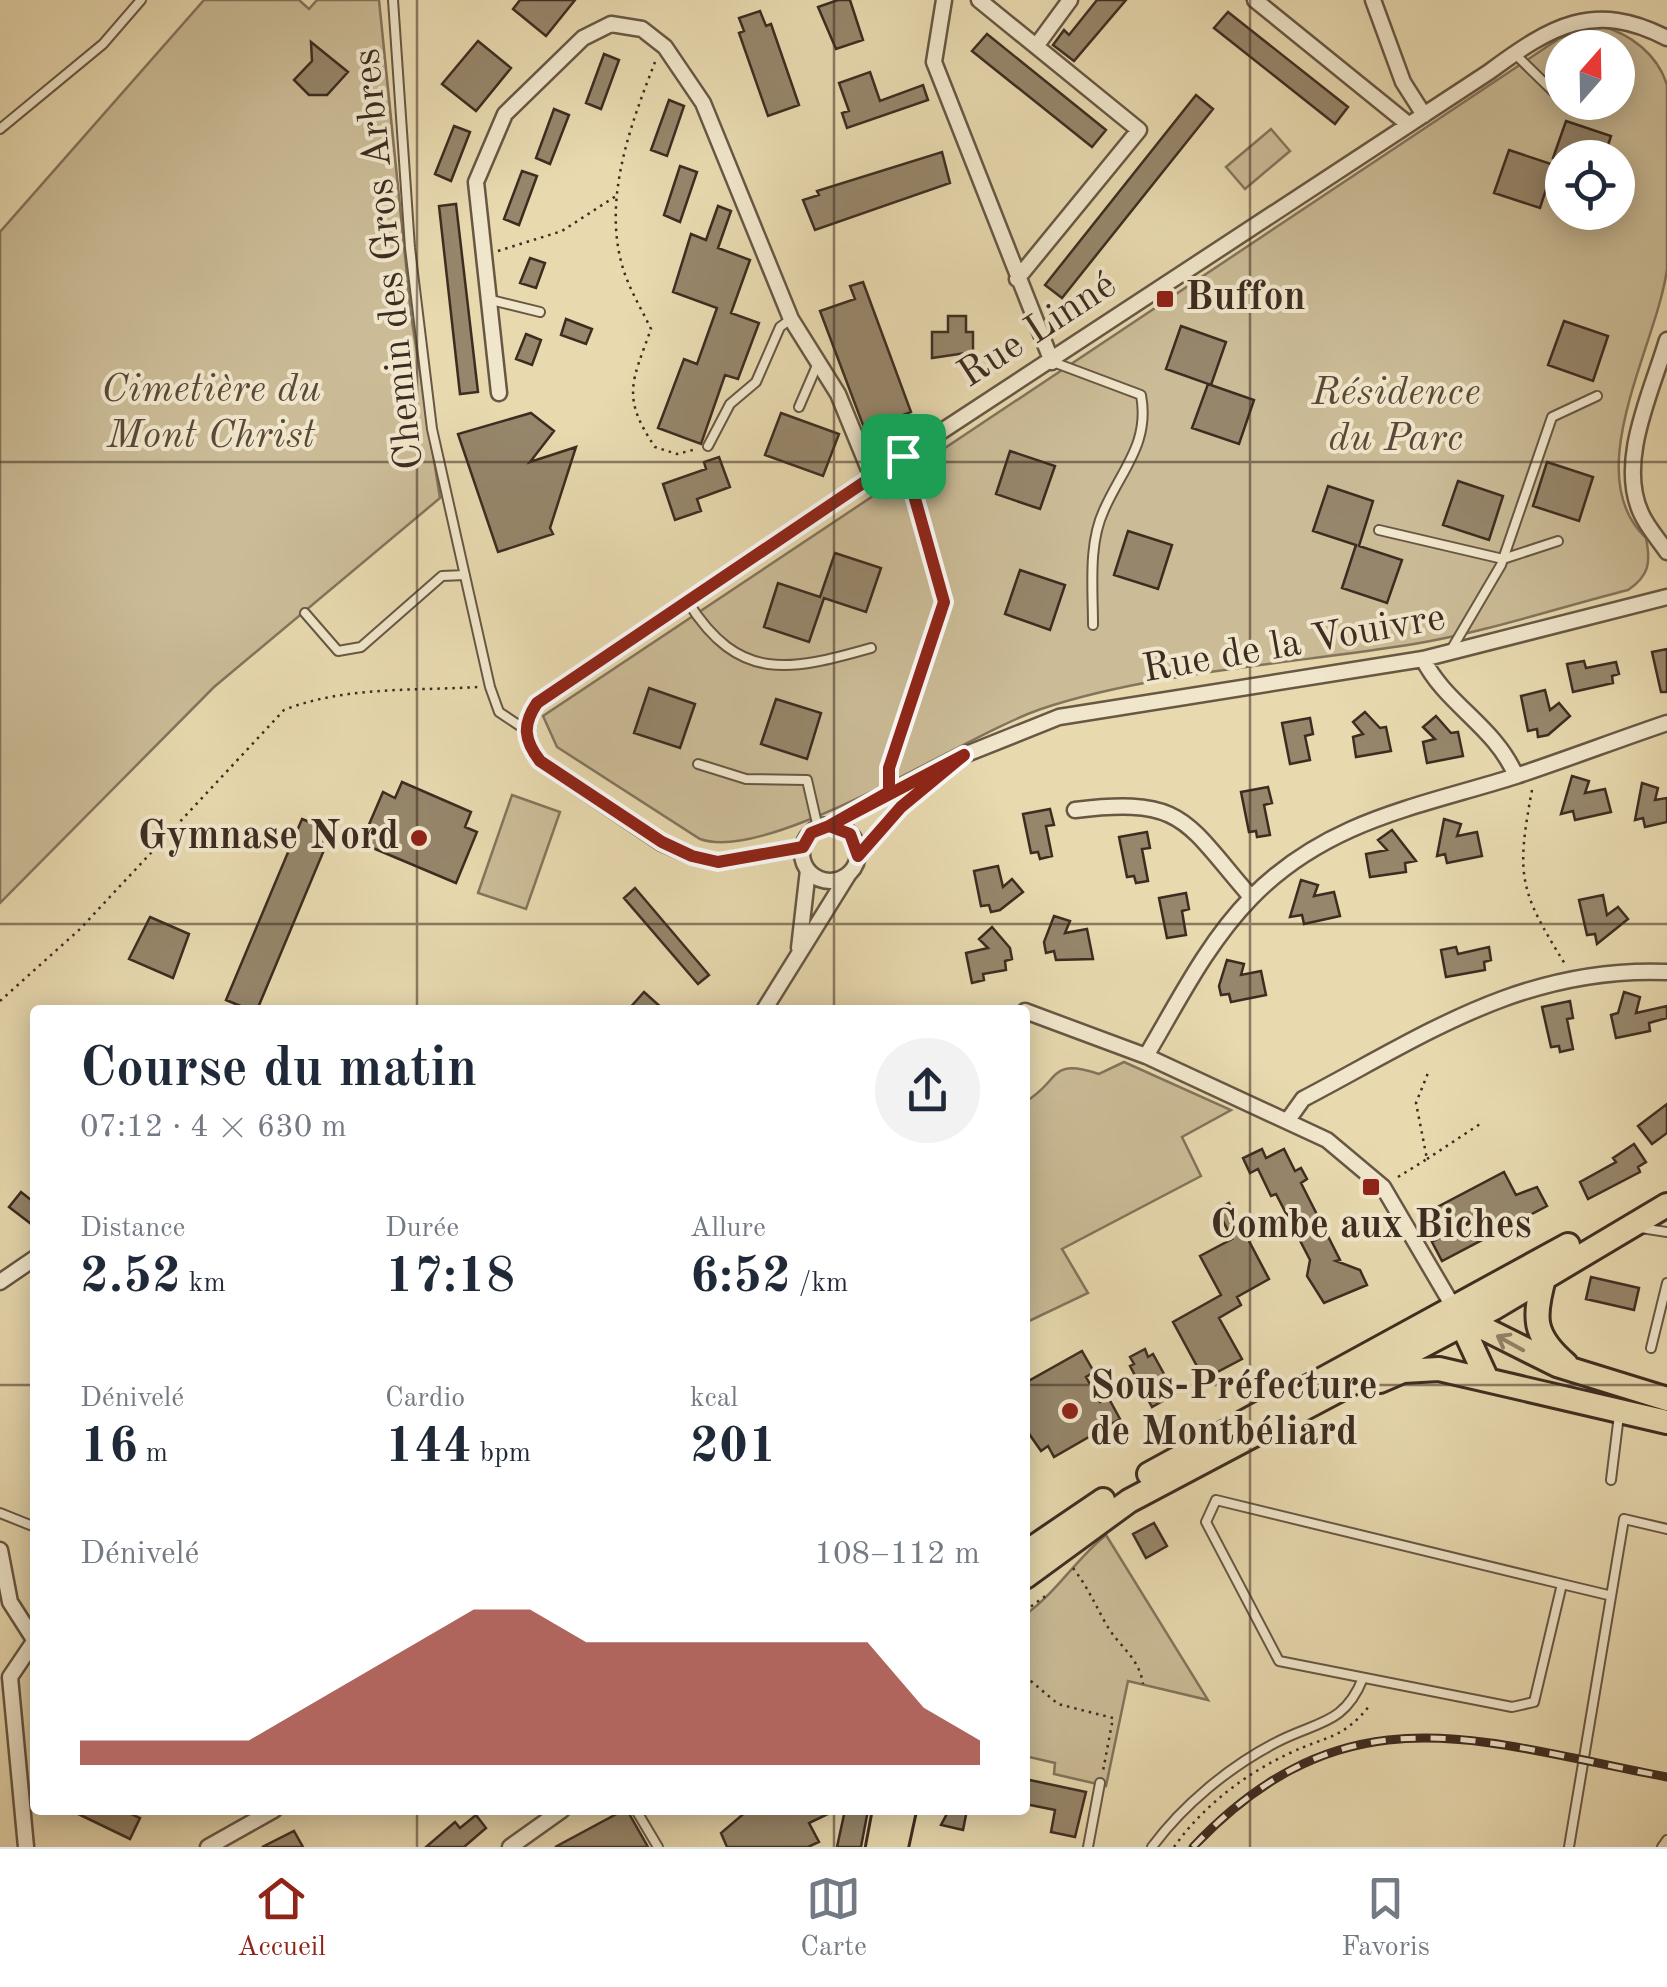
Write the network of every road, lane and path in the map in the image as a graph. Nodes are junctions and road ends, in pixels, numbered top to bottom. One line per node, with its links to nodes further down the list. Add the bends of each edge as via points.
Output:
1 (141, 0): 16 (lane, via 103,44)
2 (393, 0): 36 (lane, Chemin des Gros Arbres, via 410,248 432,429)
3 (960, 0): 8 (street)
4 (979, 0): 10 (street)
5 (1070, 0): 10 (street)
6 (1254, 0): 15 (street)
7 (1373, 0): 14 (street, via 1403,82)
8 (944, 3): 19 (street, via 934,62)
9 (1667, 38): 12 (street, Rue Linné, via 1632,13 1604,6 1580,9)
10 (1037, 45): 19 (street, via 1139,130)
11 (665, 47): 17 (path, via 629,130); 18 (street, via 642,28 611,24 583,38 505,114 476,182); 22 (street, via 703,103)
12 (1514, 54): 13 (lane); 14 (street, Rue Linné)
13 (1545, 84)
14 (1424, 115): 15 (street, Rue Linné)
15 (1408, 124): 25 (street, Rue Linné)
16 (0, 129)
17 (618, 195): 18 (path, via 562,231); 29 (path, via 622,264 650,329 629,392 638,423 654,447 678,454)
18 (486, 257): 20 (street)
19 (1017, 279): 25 (street)
20 (491, 300): 21 (lane); 26 (street)
21 (540, 312)
22 (790, 319): 24 (street); 29 (lane, via 780,326 756,382 730,404)
23 (1667, 340): 34 (street, via 1632,480 1641,512)
24 (818, 362): 28 (lane); 31 (street)
25 (1052, 362): 30 (street, Rue Linné); 40 (lane, via 1141,395 1144,412 1142,437 1103,511 1094,547)
26 (500, 393)
27 (1597, 396): 35 (lane, via 1552,417)
28 (798, 407)
29 (708, 446)
30 (903, 456): 31 (street, Rue Linné); 51 (path, via 944,602 889,768)
31 (872, 477): 38 (street, Rue Linné)
32 (1380, 530): 35 (lane)
33 (1558, 541): 35 (lane)
34 (1667, 552)
35 (1503, 560): 42 (lane)
36 (465, 575): 39 (lane, via 442,576 360,647 338,651); 44 (lane, Chemin des Gros Arbres)
37 (1667, 597): 42 (street, Rue de la Vouivre)
38 (688, 602): 41 (lane, via 731,652 778,668); 46 (street, Rue Linné, via 537,703)
39 (305, 613)
40 (1093, 625)
41 (871, 648)
42 (1450, 652): 43 (street, Rue de la Vouivre)
43 (1423, 659): 47 (street, Rue de la Vouivre, via 1059,717); 50 (street, via 1436,684 1505,750)
44 (490, 687): 46 (lane, Chemin des Gros Arbres, via 499,712); 62 (path, via 359,692 284,710 80,929)
45 (1667, 723): 49 (street)
46 (526, 730): 54 (street, via 540,761 692,856 718,862)
47 (964, 755): 51 (street, Rue de la Vouivre); 55 (street, Rue de la Vouivre, via 901,807)
48 (698, 764): 53 (lane, via 746,779 807,780)
49 (1536, 768): 50 (street); 61 (path, via 1519,856 1532,910)
50 (1516, 776): 58 (street, via 1377,815 1325,839)
51 (889, 792): 53 (street, Rue de la Vouivre)
52 (1075, 810): 58 (street, via 1134,803 1177,817)
53 (824, 827): 54 (street); 55 (street, via 850,834)
54 (803, 847): 56 (street)
55 (858, 856): 57 (street)
56 (808, 870): 57 (street, via 832,881); 59 (street)
57 (848, 874): 59 (street)
58 (1252, 897): 65 (street, via 1203,958)
59 (797, 961): 63 (street)
60 (1667, 972): 61 (street)
61 (1573, 978): 67 (street, via 1472,1008 1304,1098)
62 (0, 1001)
63 (767, 1005)
64 (1030, 1013): 65 (street)
65 (1146, 1056): 67 (street)
66 (1428, 1074): 69 (path, via 1416,1103)
67 (1288, 1120): 70 (street, via 1327,1140)
68 (1484, 1122): 69 (path)
69 (1427, 1159): 70 (path)
70 (1383, 1186): 79 (street)
71 (1667, 1190): 79 (main road)
72 (1667, 1204): 73 (main road)
73 (1627, 1228): 74 (lane); 76 (main road)
74 (1667, 1232)
75 (30, 1261): 77 (street)
76 (1545, 1275): 79 (main road); 81 (main road, via 1536,1310 1544,1344)
77 (0, 1282)
78 (1667, 1283): 80 (lane)
79 (1459, 1316): 81 (main road, one-way to 79); 82 (main road); 87 (main road, via 1247,1443); 91 (main road, via 1102,1500)
80 (1651, 1348)
81 (1576, 1372): 83 (main road)
82 (1486, 1377): 84 (main road); 87 (main road, via 1439,1368 1403,1371 1214,1472)
83 (1667, 1399)
84 (1620, 1411): 85 (main road); 86 (lane)
85 (1667, 1422)
86 (1611, 1480)
87 (1166, 1481): 94 (main road, via 1095,1523)
88 (0, 1513): 89 (lane)
89 (30, 1525)
90 (1667, 1529): 97 (lane, via 1624,1518)
91 (1030, 1549)
92 (0, 1550): 99 (street, via 10,1602)
93 (1069, 1564): 104 (path, via 1140,1665)
94 (1030, 1573)
95 (1562, 1584): 97 (lane); 102 (lane, via 1528,1707); 102 (lane, via 1216,1500 1206,1522 1280,1661)
96 (1048, 1594): 98 (path)
97 (1608, 1595): 123 (lane)
98 (1030, 1608)
99 (30, 1632)
100 (30, 1646): 101 (street)
101 (5, 1678): 106 (street)
102 (1364, 1678): 121 (lane, via 1347,1710 1274,1743 1214,1783)
103 (1030, 1680): 107 (path, via 1058,1704 1113,1718)
104 (1143, 1684)
105 (1370, 1705): 122 (path, via 1350,1730 1247,1777)
106 (28, 1772): 114 (street)
107 (1100, 1782): 120 (lane)
108 (265, 1815): 115 (street)
109 (555, 1815): 116 (street)
110 (639, 1815): 117 (lane)
111 (884, 1815): 118 (main road)
112 (903, 1815): 119 (main road)
113 (1667, 1840): 124 (lane)
114 (26, 1847)
115 (208, 1847)
116 (510, 1847)
117 (658, 1847)
118 (878, 1847)
119 (896, 1847)
120 (1088, 1847)
121 (1152, 1847)
122 (1174, 1847)
123 (1569, 1847)
124 (1662, 1847)

